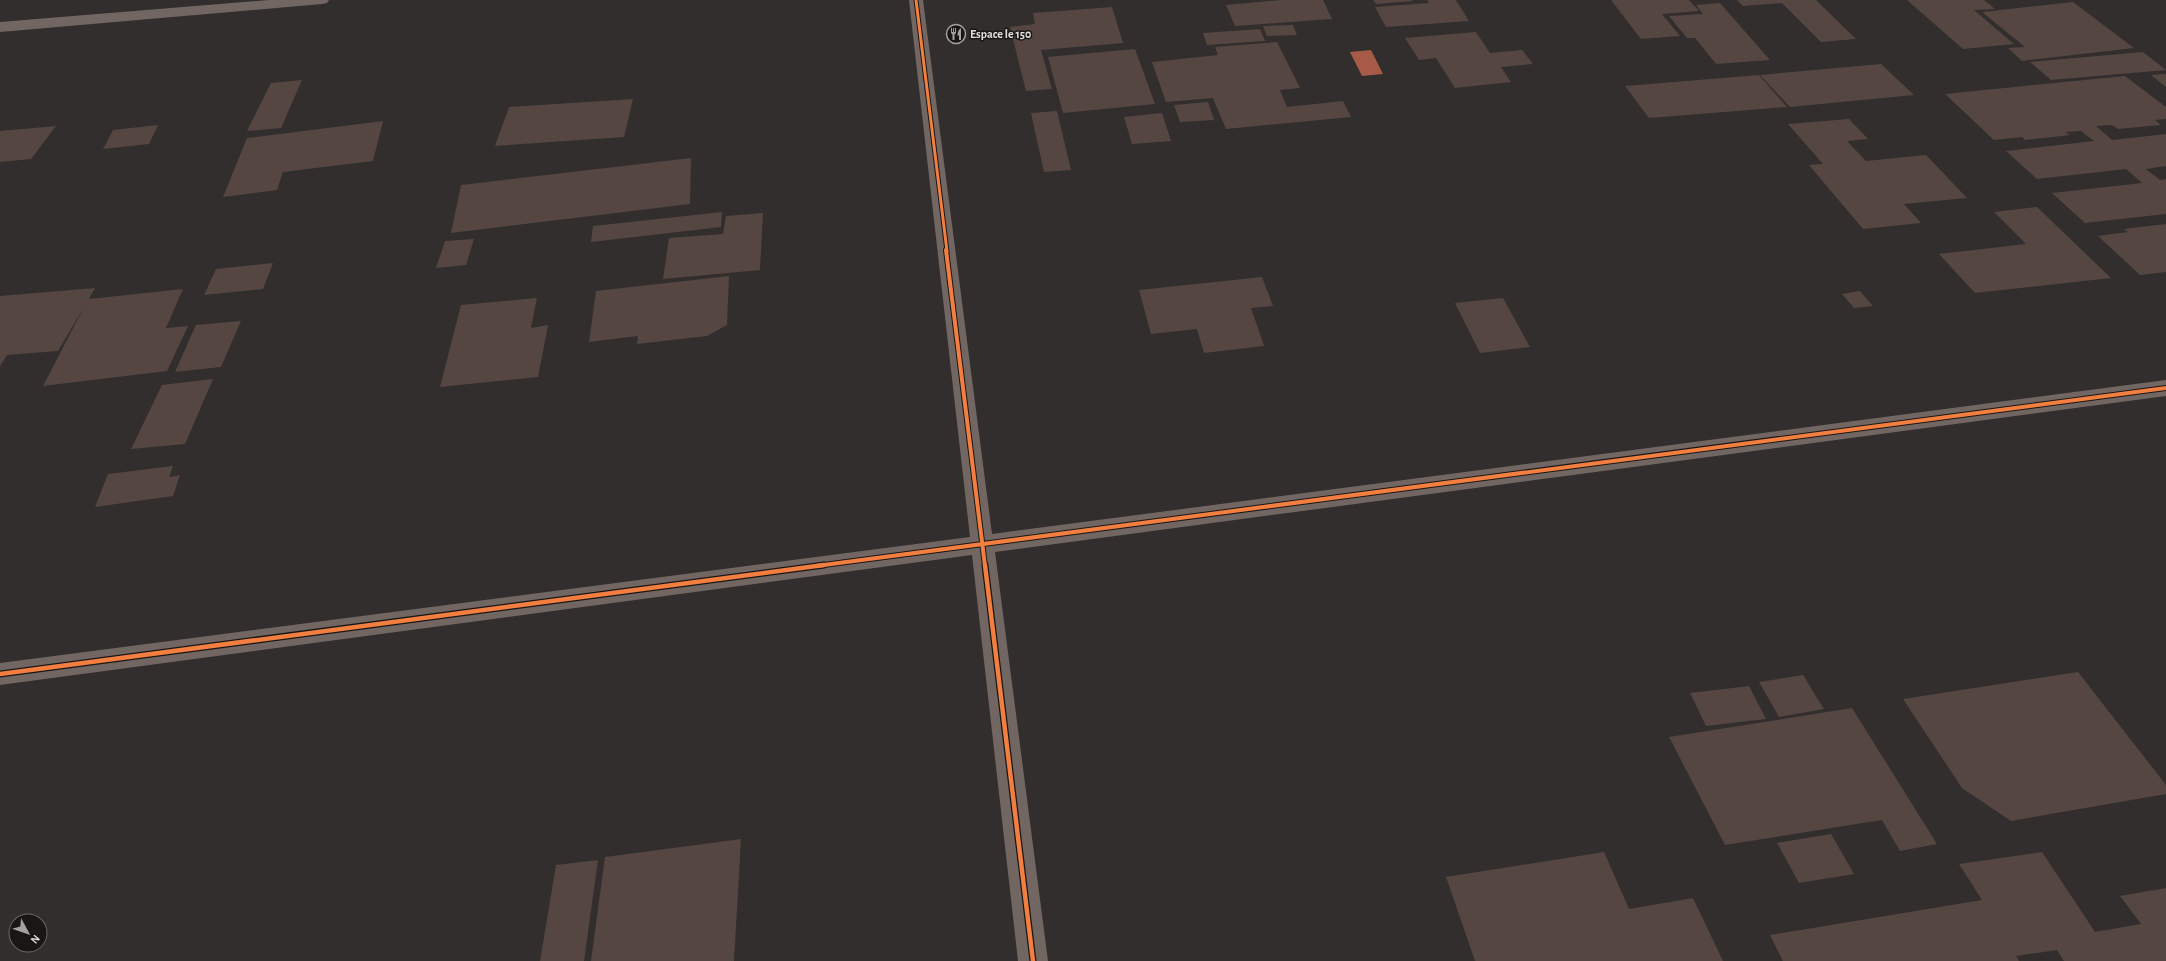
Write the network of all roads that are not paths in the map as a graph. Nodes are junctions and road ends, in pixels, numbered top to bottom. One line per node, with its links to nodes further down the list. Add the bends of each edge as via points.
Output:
1 (322, 0): 3 (street)
2 (916, 0): 5 (street)
3 (0, 27)
4 (2166, 388): 5 (street)
5 (984, 544): 6 (street); 7 (street)
6 (0, 674)
7 (1034, 961)

